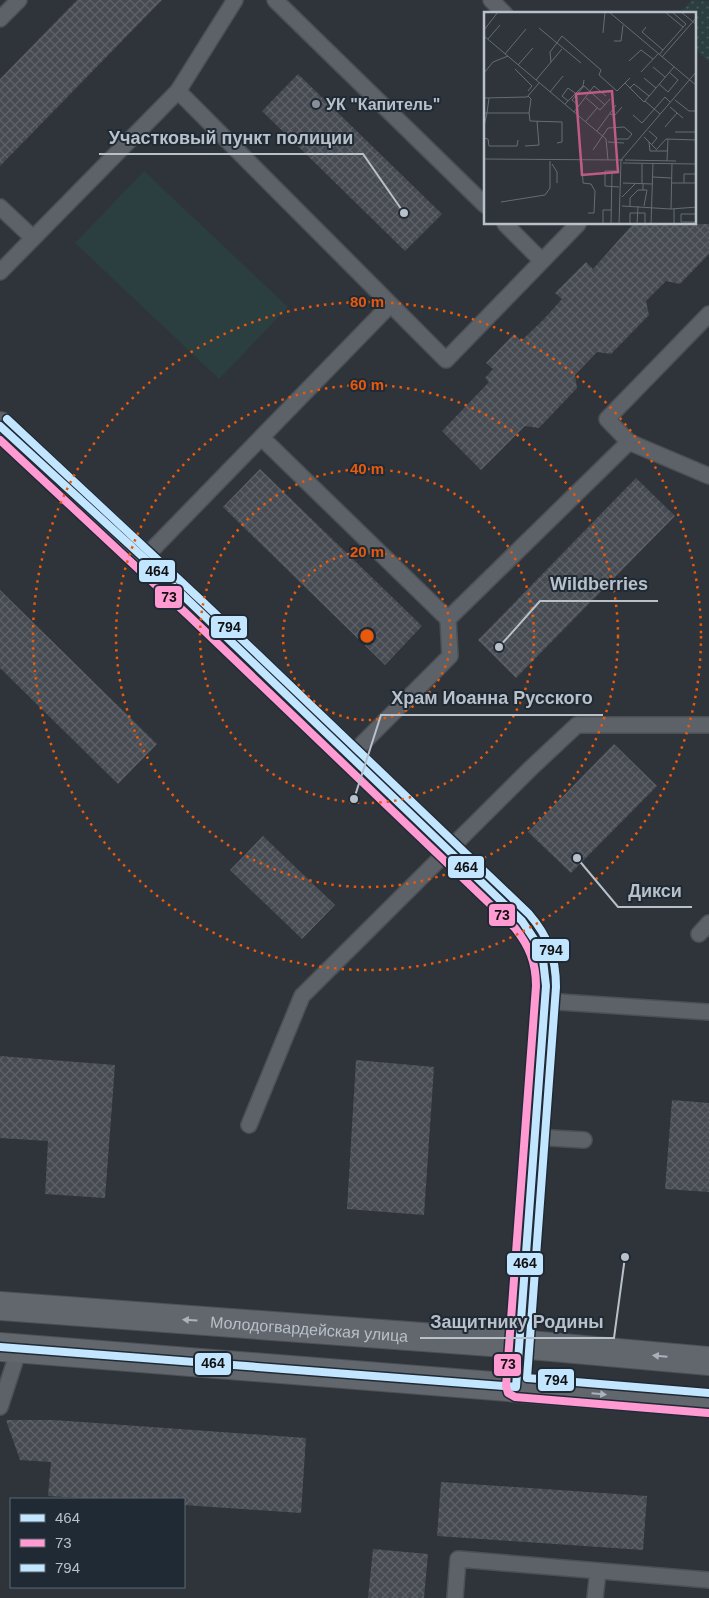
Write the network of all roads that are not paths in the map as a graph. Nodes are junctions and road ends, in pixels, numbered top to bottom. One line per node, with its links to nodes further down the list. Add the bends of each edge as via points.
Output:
1 (19, 0): 6 (lane)
2 (235, 0): 7 (lane)
3 (275, 0): 8 (lane)
4 (491, 0): 5 (lane)
5 (503, 12)
6 (0, 19)
7 (178, 91): 12 (lane); 15 (lane)
8 (484, 204)
9 (0, 207): 12 (lane)
10 (506, 225): 13 (lane)
11 (577, 225): 13 (lane)
12 (33, 238): 14 (lane)
13 (542, 261): 15 (lane, via 446,360)
14 (0, 272)
15 (390, 305): 18 (lane)
16 (709, 314): 19 (lane, via 607,419)
17 (0, 426): 21 (street)
18 (262, 438): 21 (lane); 22 (lane)
19 (629, 442): 20 (lane); 22 (lane)
20 (709, 476)
21 (144, 558): 24 (street)
22 (448, 618): 24 (lane, via 450,656)
23 (709, 725): 25 (lane, via 577,725)
24 (351, 755): 25 (street)
25 (449, 851): 28 (street, via 522,921 539,942 546,963); 30 (lane, via 302,996)
26 (709, 923): 27 (lane, via 699,934)
27 (709, 934)
28 (544, 1001): 29 (lane); 31 (street)
29 (709, 1012)
30 (249, 1125)
31 (534, 1138): 32 (lane); 34 (street)
32 (584, 1140)
33 (0, 1306): 34 (main road, Молодогвардейская улица, one-way to 33)
34 (518, 1344): 36 (main road, Молодогвардейская улица, one-way to 34); 37 (street)
35 (9, 1348): 37 (main road); 39 (lane)
36 (709, 1360)
37 (516, 1387): 38 (main road, one-way to 38)
38 (709, 1403)
39 (0, 1407)
40 (598, 1571): 41 (lane); 42 (lane, via 458,1559); 43 (lane)
41 (709, 1580)
42 (455, 1598)
43 (595, 1598)

